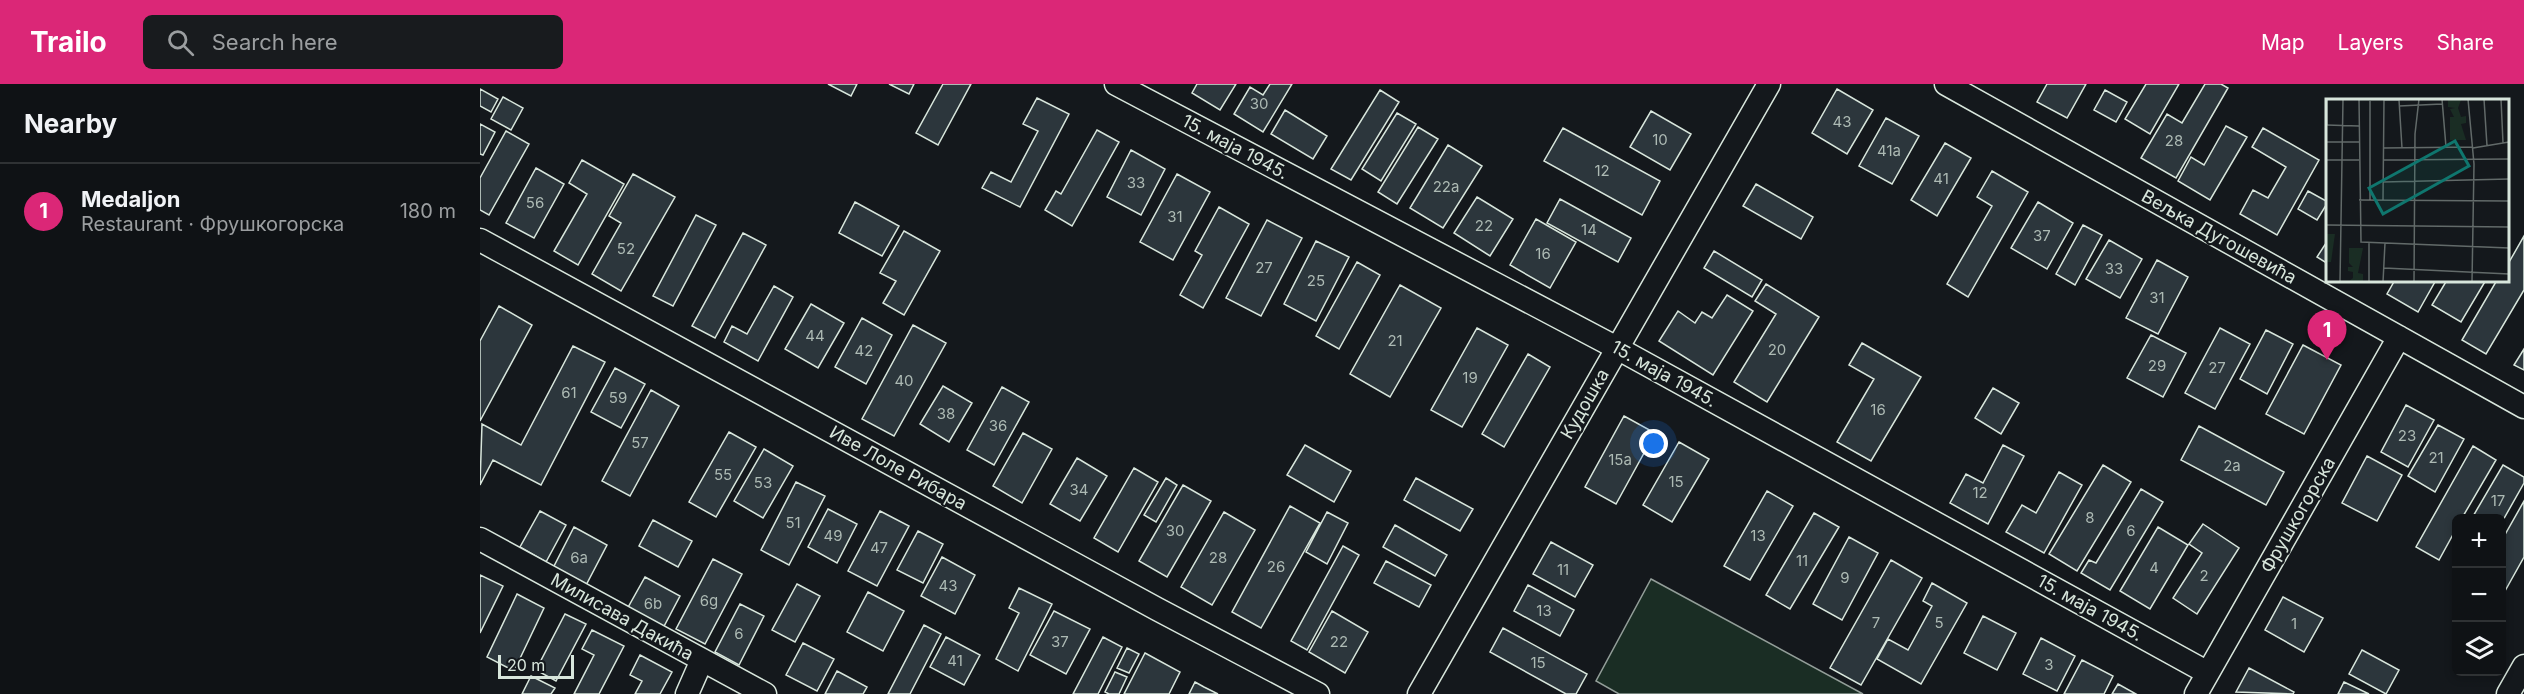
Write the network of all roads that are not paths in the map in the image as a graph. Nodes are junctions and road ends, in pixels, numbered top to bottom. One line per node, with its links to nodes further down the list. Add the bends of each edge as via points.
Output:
1 (1116, 84): 6 (street, 15. маја 1945.)
2 (1770, 84): 6 (street, Кудошка)
3 (1946, 84): 5 (street, Вељка Дугошевића)
4 (480, 240): 14 (street, Иве Лоле Рибара)
5 (2399, 337): 7 (street, Вељка Дугошевића); 11 (street, Фрушкогорска)
6 (1617, 348): 11 (street, 15. маја 1945.); 15 (street, Кудошка)
7 (2524, 407)
8 (480, 539): 9 (street, Милисава Дакића)
9 (702, 660): 12 (street); 13 (street, Милисава Дакића)
10 (2524, 666): 17 (street)
11 (2208, 673): 16 (street, Фрушкогорска)
12 (687, 694)
13 (765, 694)
14 (1318, 694)
15 (1419, 694)
16 (2196, 694)
17 (2508, 694)

